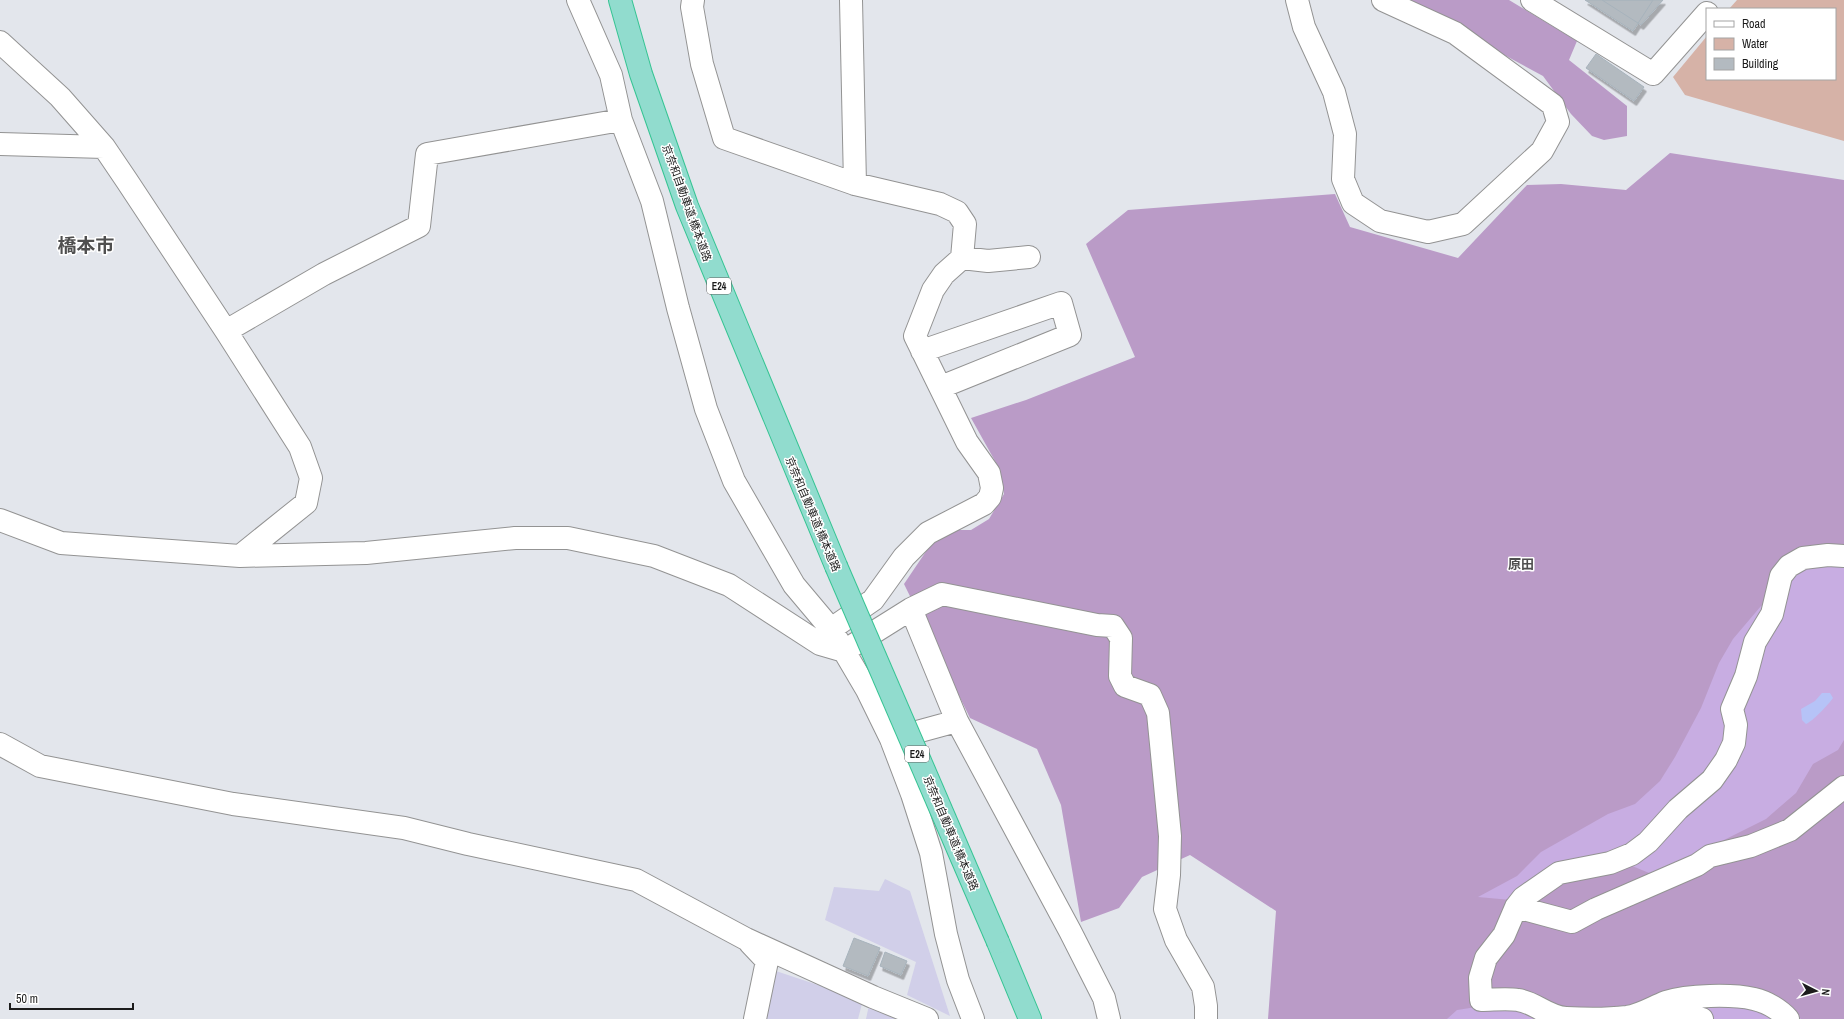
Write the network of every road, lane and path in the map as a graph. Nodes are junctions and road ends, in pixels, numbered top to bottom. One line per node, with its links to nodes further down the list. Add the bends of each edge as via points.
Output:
1 (578, 0): 12 (street, via 611,75)
2 (620, 0): 37 (highway, 京奈和自動車道;橋本道路 / E24, bridge, via 686,206 787,453)
3 (693, 0): 15 (street, via 702,64 724,138)
4 (851, 0): 15 (street)
5 (1297, 0): 6 (street, via 1304,27 1334,92 1345,134 1343,179 1353,202 1380,221 1428,232 1463,224 1542,151 1558,122 1553,105 1455,33)
6 (1383, 0)
7 (1532, 0): 10 (street, via 1653,74)
8 (1718, 0): 9 (street)
9 (1711, 8)
10 (1706, 14)
11 (0, 42): 14 (street, via 60,97)
12 (621, 120): 18 (street, via 427,154 419,226 324,274); 25 (street, via 652,201 706,409 734,481)
13 (0, 144): 14 (street)
14 (104, 147): 18 (street)
15 (855, 184): 17 (street, via 940,204 957,212 965,224)
16 (1029, 257): 17 (street, via 988,262)
17 (962, 258): 19 (street, via 944,274 933,290 915,336)
18 (226, 331): 22 (street, via 300,447 311,478 306,503)
19 (922, 351): 20 (street); 20 (street, via 1061,303 1070,335)
20 (940, 386): 25 (street, via 966,442 990,474 990,497 984,504 928,533 904,557 873,600)
21 (0, 520): 22 (street, via 61,543)
22 (240, 556): 25 (street, via 366,553 515,538 568,538 654,556 729,585)
23 (1844, 556): 31 (street, via 1803,558 1789,566 1781,576 1772,614 1755,642 1746,676 1732,709 1736,725 1734,743 1712,780 1678,809 1648,842 1632,854 1610,863 1559,874 1523,898)
24 (911, 608): 26 (street); 27 (street); 39 (street, via 942,594 1113,626 1121,638 1120,676 1125,686 1150,695 1158,713 1170,836 1165,909 1176,940 1203,988)
25 (826, 637): 26 (street)
26 (844, 651): 28 (street)
27 (957, 721): 28 (street); 38 (street, via 1070,931 1104,998)
28 (891, 739): 36 (street, via 931,853 946,934 958,980)
29 (0, 744): 32 (street, via 40,766 233,804 404,828 636,880)
30 (1844, 787): 31 (street, via 1790,830 1751,846 1710,856 1697,865 1572,922)
31 (1516, 907): 33 (street, via 1504,935 1486,958 1480,978 1481,1000 1518,1000 1550,1016 1565,1018 1626,1017)
32 (746, 939): 34 (street, via 768,962); 35 (street, via 872,997)
33 (1643, 1013): 40 (street, via 1686,1014); 41 (street, via 1667,1002 1691,997 1735,997 1755,999 1780,1010)
34 (755, 1019)
35 (927, 1019)
36 (973, 1019)
37 (1030, 1019)
38 (1109, 1019)
39 (1206, 1019)
40 (1702, 1019)
41 (1788, 1019)

